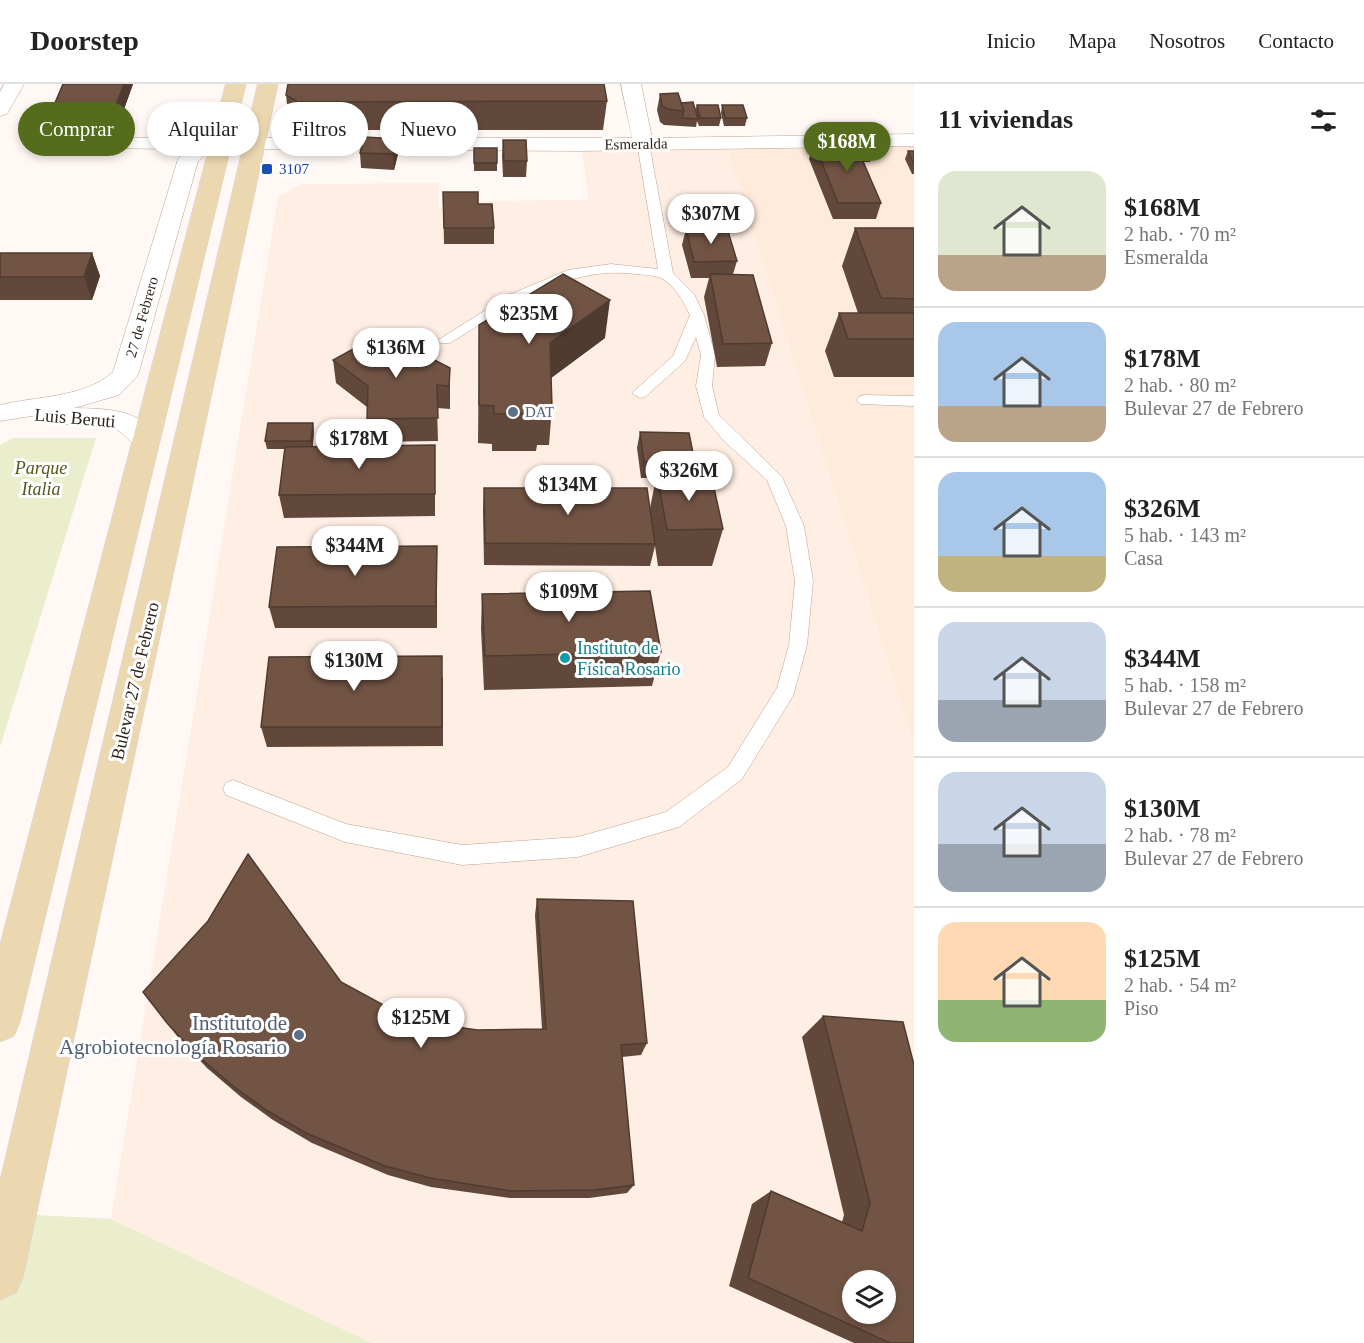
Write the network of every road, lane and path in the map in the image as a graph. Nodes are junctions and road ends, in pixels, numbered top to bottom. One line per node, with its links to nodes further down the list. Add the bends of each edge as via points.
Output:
1 (14, 84): 6 (street)
2 (237, 84): 5 (main road)
3 (268, 84): 7 (main road, Bulevar 27 de Febrero)
4 (631, 84): 10 (street)
5 (230, 102)
6 (0, 110)
7 (259, 128)
8 (914, 140): 10 (street, Esmeralda)
9 (259, 143): 10 (street, Esmeralda)
10 (643, 143): 14 (lane)
11 (193, 156): 20 (street, 27 de Febrero, via 188,159 125,375 110,389 90,396)
12 (211, 156): 21 (main road)
13 (253, 156): 24 (main road, Bulevar 27 de Febrero)
14 (666, 274): 15 (lane, via 687,294); 16 (lane, via 594,269 550,281)
15 (697, 315): 17 (lane, via 680,358); 22 (lane, via 708,355 704,386 712,417 774,477 795,526 804,581 798,645 786,690 735,773 672,820 578,847 462,855 345,833)
16 (446, 340)
17 (640, 393)
18 (865, 400): 19 (lane)
19 (914, 401)
20 (2, 413): 21 (street, Luis Beruti, via 120,419)
21 (145, 439): 23 (main road)
22 (233, 789)
23 (0, 1022)
24 (0, 1277)

